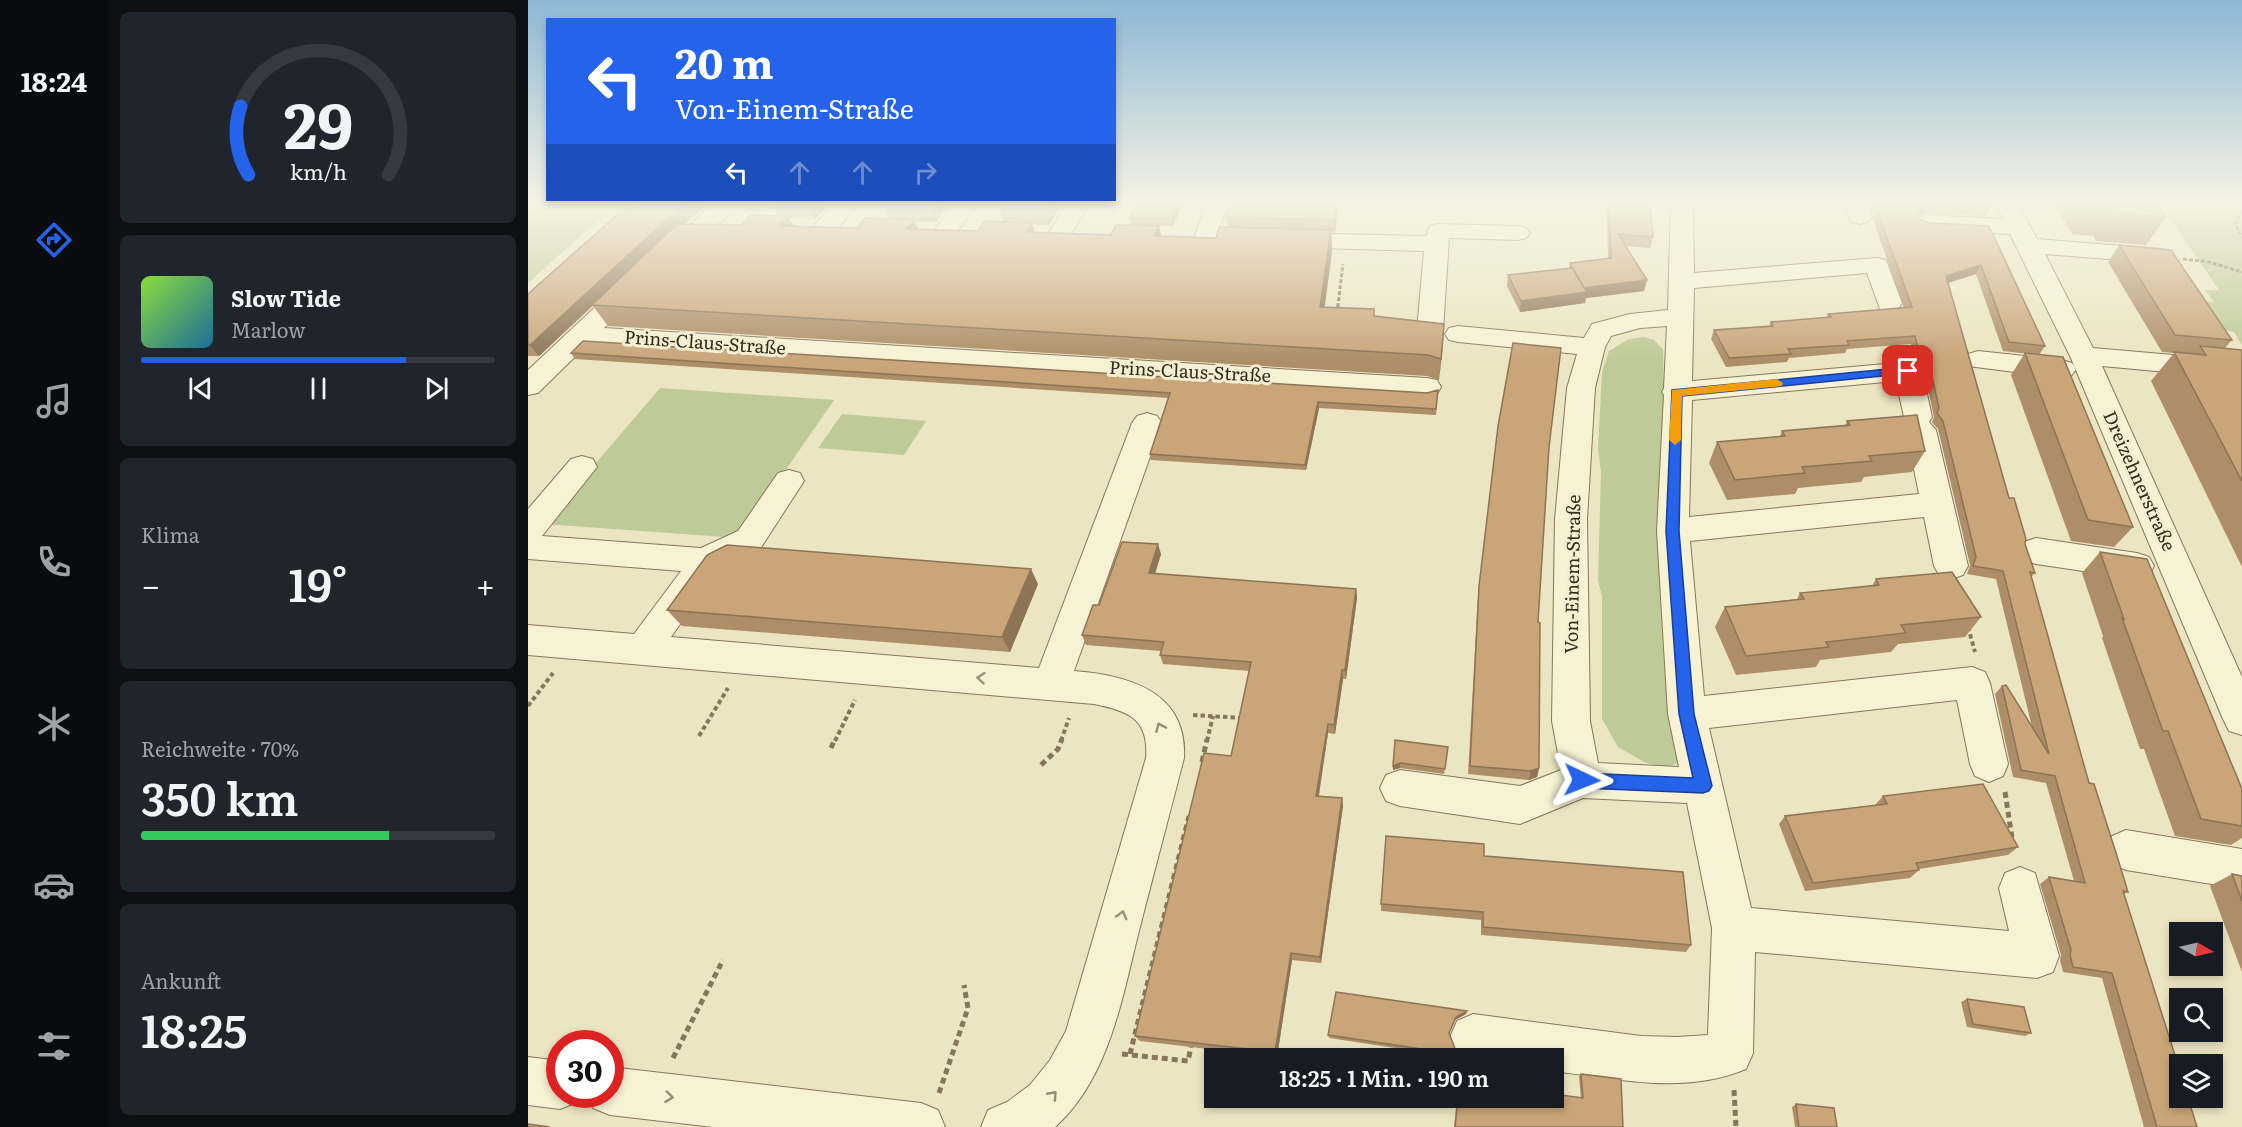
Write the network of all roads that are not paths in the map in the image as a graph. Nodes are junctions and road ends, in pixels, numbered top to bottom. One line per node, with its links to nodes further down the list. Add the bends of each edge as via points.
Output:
1 (1436, 257): 10 (street)
2 (1682, 257): 7 (street)
3 (2033, 257): 15 (street, Dreizehnerstraße)
4 (2153, 257): 5 (street, via 2173,261)
5 (2170, 257)
6 (648, 269): 12 (street, Prins-Claus-Straße)
7 (1682, 282): 8 (street, via 1877,265); 9 (street)
8 (1890, 303)
9 (1680, 319): 13 (street, Von-Einem-Straße, via 1658,316 1626,321 1601,330); 19 (street)
10 (1430, 330)
11 (1458, 334): 13 (street)
12 (580, 335): 17 (street, Prins-Claus-Straße); 18 (street, Prins-Claus-Straße)
13 (1592, 347): 37 (street, Von-Einem-Straße, via 1581,388 1571,519 1571,721)
14 (1978, 360): 15 (street)
15 (2087, 364): 16 (street); 30 (street, Dreizehnerstraße)
16 (2242, 370)
17 (528, 386)
18 (1427, 387)
19 (1676, 392): 23 (street, via 1908,371); 25 (street)
20 (1147, 423): 33 (street)
21 (582, 467): 24 (street, via 560,498)
22 (781, 488): 32 (street, via 749,540 707,560)
23 (1938, 504): 25 (street); 29 (street)
24 (528, 530)
25 (1672, 531): 34 (street)
26 (528, 548): 28 (street)
27 (2036, 551): 30 (street)
28 (694, 559)
29 (1951, 566)
30 (2178, 571): 35 (street, Dreizehnerstraße)
31 (528, 640): 32 (street)
32 (643, 649): 33 (street, one-way to 32)
33 (1051, 684): 49 (street, one-way to 33, via 1028,1117 1054,1094 1082,1049 1095,1016 1165,758 1163,730 1140,702 1120,693)
34 (1687, 714): 36 (street, via 1972,683); 38 (street)
35 (2242, 718)
36 (1989, 764)
37 (1582, 780): 38 (street); 39 (street, via 1520,805)
38 (1703, 786): 43 (street)
39 (1400, 788)
40 (2126, 850): 41 (street)
41 (2242, 869)
42 (2020, 888): 43 (street, via 2037,956)
43 (1734, 928): 44 (street, via 1730,1053 1690,1061 1646,1060)
44 (1473, 1038)
45 (528, 1081): 46 (street)
46 (546, 1083)
47 (632, 1093): 48 (street, one-way to 48)
48 (908, 1121)
49 (1005, 1127)

